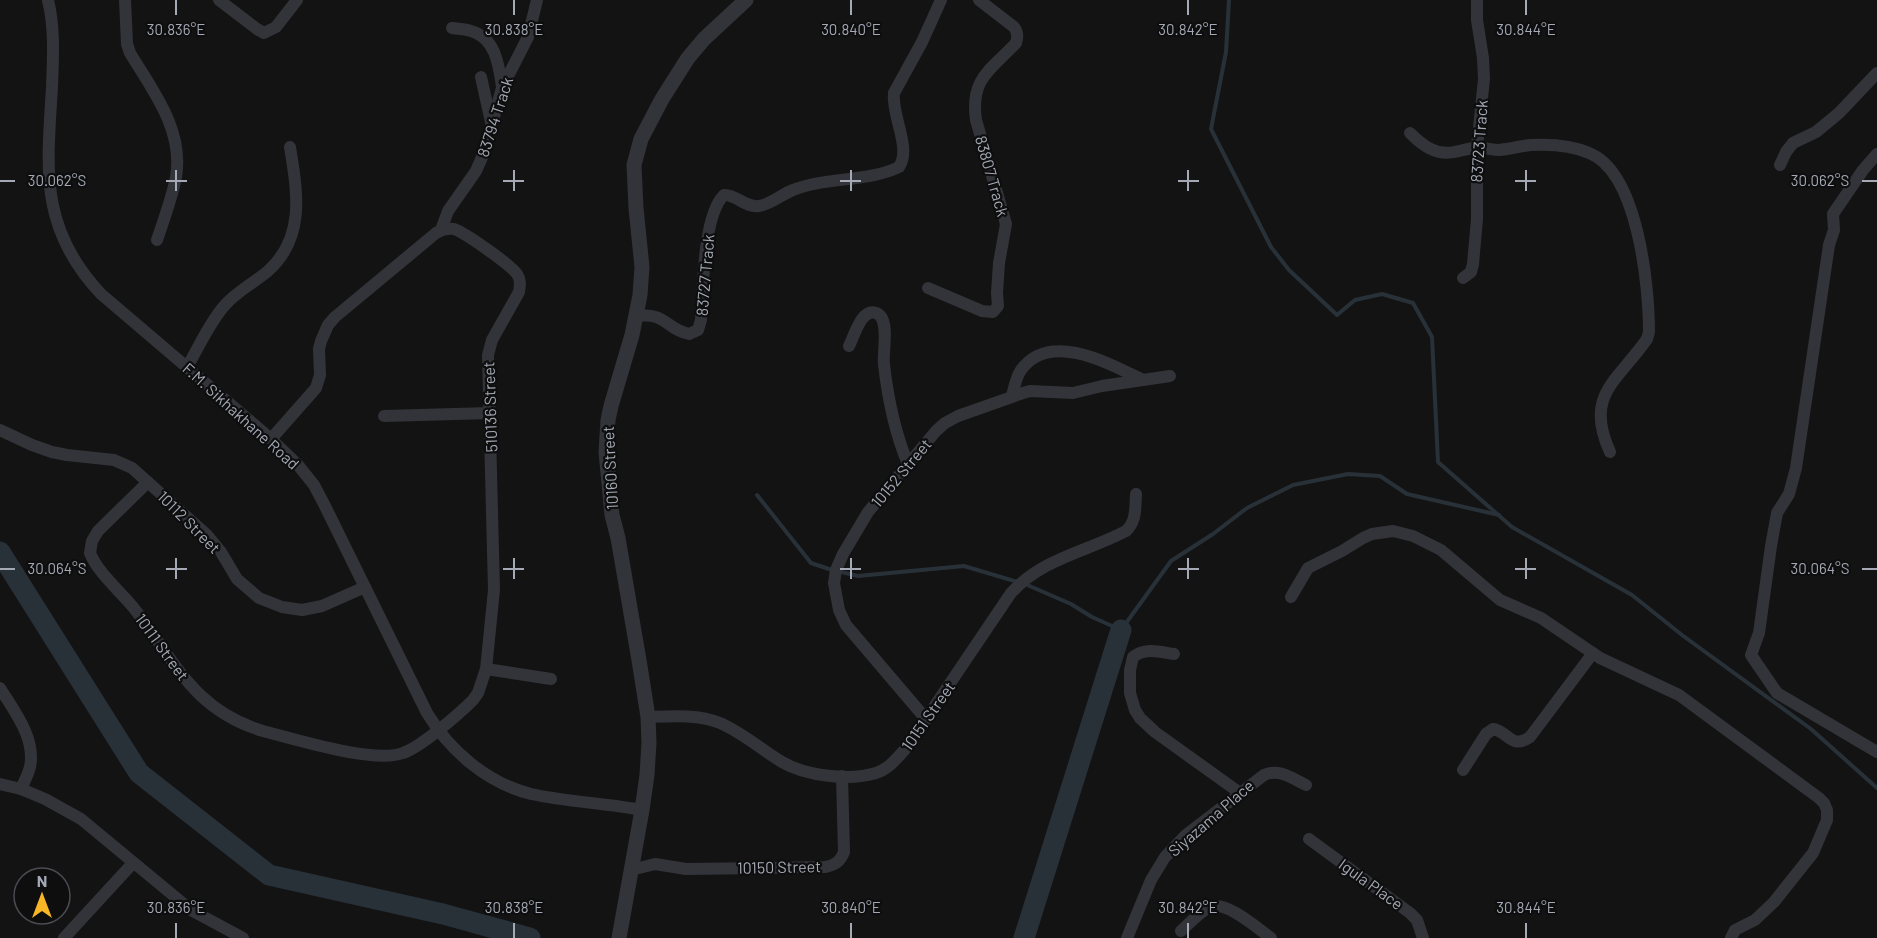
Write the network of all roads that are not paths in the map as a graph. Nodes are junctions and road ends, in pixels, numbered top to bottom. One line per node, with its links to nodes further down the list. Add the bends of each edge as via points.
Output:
1 (48, 0): 26 (street, F.M. Sikhakhane Road, via 54,55 48,184 64,240 85,276 101,294)
2 (125, 0): 21 (street, via 130,53 167,116 177,151 176,176)
3 (219, 0): 4 (street, via 264,33 272,31)
4 (297, 0)
5 (537, 0): 13 (street, 83794 Track, via 528,37)
6 (747, 0): 24 (street, 10160 Street, via 688,58 640,139 634,172 642,267)
7 (941, 0): 24 (street, 83727 Track, via 894,93 903,155 899,167 805,186 759,206 724,195 707,235 698,330 689,334 656,316)
8 (979, 0): 23 (street, 83807 Track, via 1017,30 1016,43 982,80 974,106 1006,224 999,262 998,306 993,312 982,311)
9 (1477, 0): 17 (street, 83723 Track, via 1484,80)
10 (452, 28): 13 (street, via 473,31 488,42 499,61)
11 (1877, 73): 19 (street, via 1839,113 1816,132 1793,143)
12 (481, 78): 14 (street)
13 (502, 88): 14 (street, 83794 Track)
14 (492, 126): 20 (street, 83794 Track, via 476,171 448,211)
15 (1410, 133): 17 (street, via 1428,148 1446,153)
16 (290, 147): 26 (street, via 297,199 296,220 288,243 267,271 224,306)
17 (1478, 147): 22 (street, 83723 Track, via 1473,264 1471,272); 34 (street, via 1498,150 1554,145 1591,153 1615,174 1626,194 1639,243 1649,332 1602,399 1600,420)
18 (1877, 154): 48 (street, via 1833,214 1834,230 1797,468 1789,494 1777,513 1759,633 1751,655 1777,693)
19 (1780, 165)
20 (441, 230): 30 (street, 510136 Street, via 462,232 516,272 521,285 490,346); 33 (street, via 328,325 319,349 316,388)
21 (157, 240)
22 (1463, 278)
23 (928, 288)
24 (636, 316): 45 (street, 10160 Street, via 610,406 606,452 612,514)
25 (849, 346): 35 (street, via 864,315 876,313 882,317 884,364 898,437)
26 (187, 367): 33 (street, F.M. Sikhakhane Road)
27 (1170, 376): 28 (street, 10152 Street)
28 (1143, 380): 29 (street, 10152 Street, via 1073,393 1030,391); 29 (street, via 1099,359 1057,351 1028,362)
29 (1012, 396): 35 (street, 10152 Street, via 945,423)
30 (490, 413): 31 (street); 42 (street, 510136 Street, via 495,568)
31 (384, 416)
32 (0, 430): 36 (street, 10112 Street, via 52,452 123,463)
33 (271, 439): 38 (street, F.M. Sikhakhane Road, via 314,485)
34 (1610, 452)
35 (908, 464): 46 (street, 10152 Street, via 858,528 839,562 834,583 846,625)
36 (148, 482): 38 (street, 10112 Street, via 214,542 237,579 259,598 302,610 322,606); 47 (street, 10111 Street, via 98,531 90,553 198,693 246,726 369,755 405,753)
37 (1136, 494): 46 (street, 10151 Street, via 1133,523 1126,531 1050,563 1019,584)
38 (365, 587): 47 (street, F.M. Sikhakhane Road)
39 (1291, 597): 40 (street, via 1304,572 1313,565 1372,534 1403,532 1441,550 1500,600 1541,618)
40 (1593, 653): 49 (street, via 1530,737 1515,742 1493,729); 66 (street, via 1678,694 1824,803 1827,820 1813,853 1774,902 1755,920 1735,930)
41 (1174, 654): 54 (street, via 1142,651 1133,657 1130,693 1135,710 1147,725)
42 (486, 669): 43 (street); 47 (street, 510136 Street, via 473,700)
43 (551, 679)
44 (0, 688): 53 (street, via 29,742 30,768)
45 (648, 717): 50 (street, 10151 Street, via 691,717 719,723 794,768); 55 (street, 10160 Street, via 648,765)
46 (926, 719): 50 (street, 10151 Street, via 888,766 877,773)
47 (437, 730): 55 (street, F.M. Sikhakhane Road, via 467,760 512,787)
48 (1877, 752)
49 (1463, 770)
50 (842, 776): 58 (street, 10150 Street, via 845,847 842,859 832,866 686,869 655,864)
51 (0, 784): 53 (street)
52 (1306, 785): 54 (street, Siyazama Place, via 1281,773 1269,772)
53 (21, 789): 57 (street, via 81,819)
54 (1240, 793): 63 (street, Siyazama Place, via 1186,835 1165,857)
55 (642, 810): 58 (street, 10160 Street)
56 (1309, 839): 65 (street, Igula Place, via 1410,913)
57 (133, 863): 60 (street, via 191,910); 61 (street)
58 (632, 870): 62 (street, 10160 Street)
59 (1181, 931): 64 (street, via 1207,908 1216,906 1239,915)
60 (237, 937)
61 (64, 938)
62 (619, 938)
63 (1127, 938)
64 (1271, 938)
65 (1423, 938)
66 (1731, 938)

